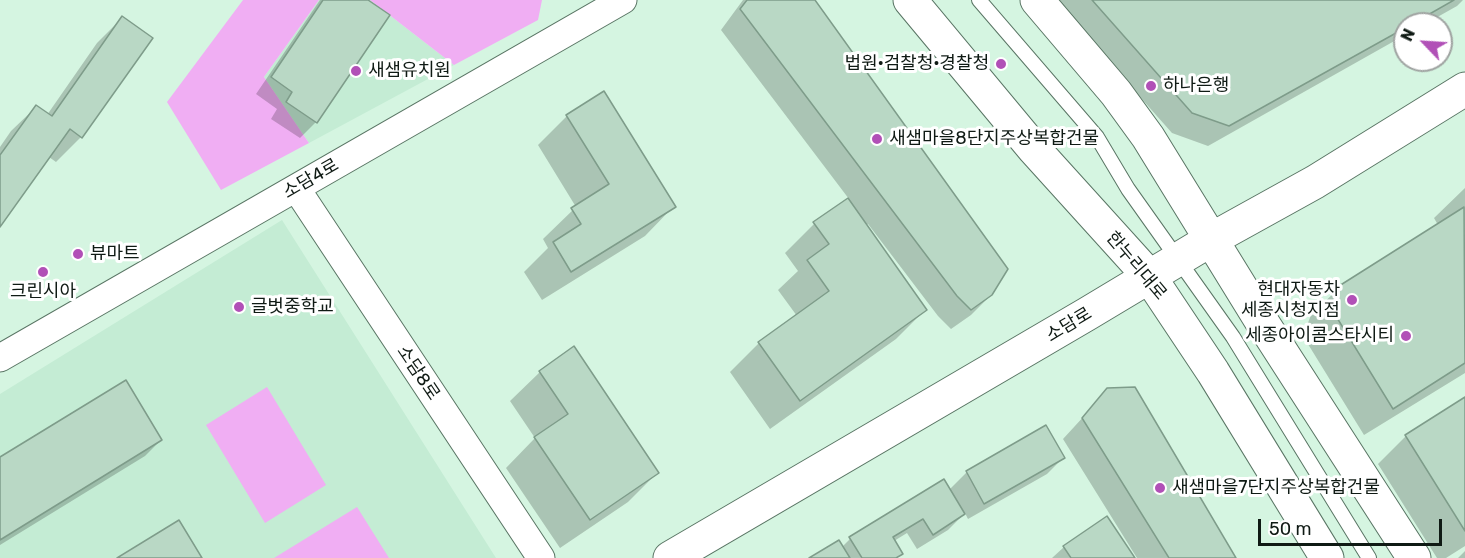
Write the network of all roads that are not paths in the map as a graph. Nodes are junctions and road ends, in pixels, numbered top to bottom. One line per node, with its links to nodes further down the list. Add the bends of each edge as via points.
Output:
1 (910, 0): 9 (street, 한누리대로, via 1034,149)
2 (980, 0): 8 (lane, via 1097,136 1128,189)
3 (1037, 0): 7 (street, via 1116,93 1167,165)
4 (607, 4): 6 (street, 소담4로)
5 (1465, 89): 7 (street, 소담로, via 1315,182)
6 (296, 188): 10 (street, 소담4로); 11 (street, 소담8로)
7 (1212, 239): 8 (street, 소담로); 15 (street)
8 (1178, 258): 9 (street, 소담로); 14 (lane, via 1233,336)
9 (1149, 276): 12 (street, 소담로); 13 (street, 한누리대로)
10 (0, 358)
11 (541, 558)
12 (670, 558)
13 (1327, 558)
14 (1369, 558)
15 (1414, 558)

